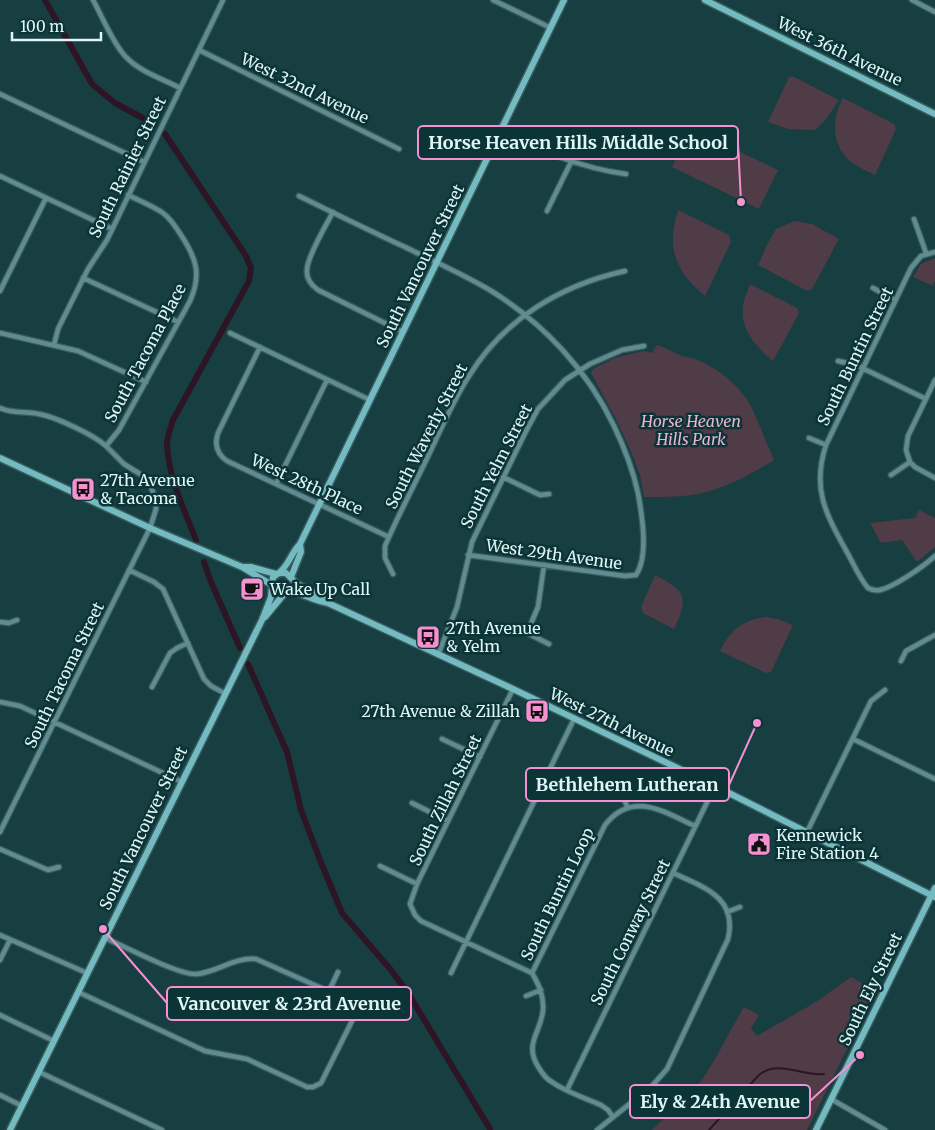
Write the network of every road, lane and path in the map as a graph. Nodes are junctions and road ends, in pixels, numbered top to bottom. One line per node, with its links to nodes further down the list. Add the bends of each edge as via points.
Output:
1 (93, 0): 10 (street, via 126,58)
2 (223, 0): 9 (street, South Rainier Street)
3 (493, 0): 8 (street)
4 (564, 0): 8 (street, South Vancouver Street)
5 (705, 0): 12 (street, West 36th Avenue)
6 (912, 0): 7 (street)
7 (935, 12)
8 (551, 28): 13 (street, South Vancouver Street)
9 (199, 50): 10 (street, South Rainier Street); 14 (street, West 32nd Avenue)
10 (180, 88): 15 (street, South Rainier Street)
11 (0, 94): 15 (street)
12 (935, 114)
13 (501, 131): 16 (street); 28 (street, South Vancouver Street)
14 (399, 149)
15 (144, 162): 19 (street, South Rainier Street)
16 (571, 162): 17 (street); 22 (street)
17 (626, 174)
18 (0, 176): 21 (street)
19 (128, 195): 25 (street, South Rainier Street); 35 (street, South Tacoma Place, via 154,207 169,219 195,258 196,284)
20 (299, 196): 23 (street)
21 (46, 198): 25 (street); 32 (street)
22 (547, 211)
23 (333, 212): 28 (street); 37 (street, via 308,263 306,273 310,282 318,290)
24 (914, 219): 27 (street)
25 (112, 229): 30 (street, South Rainier Street)
26 (935, 252): 27 (street)
27 (926, 254): 33 (street, South Buntin Street, via 914,262)
28 (436, 263): 34 (street, via 494,293); 37 (street, South Vancouver Street)
29 (625, 271): 34 (street, South Waverly Street, via 565,290)
30 (83, 278): 35 (street); 39 (street, South Rainier Street, via 58,329)
31 (874, 288): 33 (street)
32 (0, 291)
33 (895, 300): 43 (street, South Buntin Street)
34 (525, 315): 44 (street); 63 (street, South Waverly Street, via 496,341 466,381)
35 (178, 322): 47 (street, South Tacoma Place)
36 (230, 332): 41 (street)
37 (403, 332): 49 (street, South Vancouver Street)
38 (0, 333): 39 (street)
39 (54, 345): 47 (street, via 78,351)
40 (644, 346): 44 (street, South Yelm Street, via 614,352)
41 (260, 347): 45 (street); 59 (street, West 28th Place, via 216,442 227,461)
42 (838, 361): 43 (street)
43 (862, 368): 48 (street); 52 (street, South Buntin Street)
44 (580, 370): 57 (street, South Yelm Street, via 556,388 538,409); 67 (street, West 29th Avenue, via 609,417 633,475 640,502 641,563 636,575 625,576)
45 (327, 380): 49 (street); 59 (street)
46 (935, 380): 48 (street)
47 (146, 382): 53 (street, South Tacoma Place, via 119,430)
48 (926, 399): 55 (street, via 906,442)
49 (370, 400): 61 (street, South Vancouver Street)
50 (0, 408): 53 (street, via 46,415)
51 (809, 438): 52 (street)
52 (826, 445): 66 (street, South Buntin Street, via 821,464 820,494 826,512 864,584 871,590 883,589 915,572)
53 (106, 446): 62 (street, South Tacoma Place, via 150,485 156,508)
54 (0, 458): 62 (street, West 27th Avenue)
55 (910, 462): 56 (street); 58 (street)
56 (891, 475)
57 (503, 477): 60 (street, via 540,495); 65 (street, South Yelm Street)
58 (935, 478)
59 (276, 484): 61 (street, West 28th Place)
60 (549, 494)
61 (320, 503): 63 (street, West 28th Place); 64 (street, South Vancouver Street)
62 (150, 528): 68 (street, West 27th Avenue); 69 (street, South Tacoma Street)
63 (389, 537): 71 (street, South Waverly Street, via 384,558)
64 (300, 544): 70 (street, South Vancouver Street, via 286,567); 72 (street, South Vancouver Street)
65 (468, 555): 67 (street, West 29th Avenue); 82 (street, South Yelm Street, via 457,606)
66 (935, 556)
67 (544, 565): 81 (street, via 538,607 527,633)
68 (242, 568): 70 (street, West 27th Avenue); 73 (street, West 27th Avenue)
69 (130, 570): 80 (street, via 164,589); 90 (street, South Tacoma Street)
70 (277, 573): 72 (street, West 27th Avenue, via 286,573); 73 (street)
71 (393, 574)
72 (291, 578): 74 (street, via 292,586); 75 (street, West 27th Avenue)
73 (272, 586): 74 (street, West 27th Avenue, via 276,592); 77 (street, South Vancouver Street)
74 (286, 592): 75 (street, West 27th Avenue, via 297,592); 77 (street, South Vancouver Street)
75 (328, 603): 82 (street, West 27th Avenue)
76 (17, 620): 78 (street)
77 (262, 620): 87 (street, South Vancouver Street)
78 (0, 622)
79 (935, 635): 83 (street, via 906,651)
80 (188, 643): 84 (street, via 170,653); 87 (street, via 204,679)
81 (549, 644)
82 (438, 655): 85 (street, West 27th Avenue)
83 (901, 661)
84 (152, 687)
85 (513, 689): 89 (street, West 27th Avenue); 93 (street, South Zillah Street)
86 (885, 690): 92 (street, via 871,701)
87 (226, 694): 95 (street, South Vancouver Street)
88 (0, 702): 90 (street, via 20,706)
89 (574, 719): 96 (street, West 27th Avenue); 116 (street)
90 (54, 723): 95 (street); 102 (street, South Tacoma Street)
91 (442, 739): 93 (street)
92 (852, 739): 94 (street); 103 (street)
93 (480, 757): 100 (street, South Zillah Street)
94 (935, 779)
95 (182, 782): 114 (street, South Vancouver Street)
96 (715, 786): 101 (street, South Conway Street); 103 (street, West 27th Avenue)
97 (622, 795): 99 (street)
98 (412, 803): 100 (street)
99 (628, 808): 101 (street, via 656,808); 121 (street, South Buntin Loop, via 611,818 605,826)
100 (448, 821): 108 (street, South Zillah Street)
101 (695, 826): 107 (street, South Conway Street)
102 (0, 832)
103 (807, 832): 110 (street, West 27th Avenue)
104 (0, 849): 106 (street, via 48,870)
105 (380, 866): 108 (street)
106 (58, 867)
107 (673, 872): 112 (street, via 711,891); 129 (street, South Conway Street)
108 (417, 884): 116 (street, South Zillah Street, via 410,904 415,915 421,921)
109 (935, 888): 110 (street, South Ely Street)
110 (933, 896): 131 (street, South Ely Street)
111 (740, 907): 112 (street)
112 (727, 912): 133 (street, via 730,923 728,939 667,1070)
113 (0, 936): 115 (street)
114 (105, 938): 119 (street, South Vancouver Street); 123 (street, via 187,974 202,973 242,959 256,960)
115 (10, 940): 117 (street); 119 (street)
116 (467, 942): 120 (street); 121 (street)
117 (0, 960)
118 (338, 972): 123 (street)
119 (87, 973): 124 (street, South Vancouver Street)
120 (451, 973)
121 (532, 974): 122 (street, South Buntin Loop)
122 (541, 990): 125 (street); 129 (street, South Buntin Loop, via 542,1019 532,1046 535,1062 550,1082)
123 (329, 991): 124 (street, via 346,998 354,1006 355,1013 321,1083 313,1087 240,1057 205,1051)
124 (78, 992): 127 (street, South Vancouver Street)
125 (526, 996)
126 (0, 1015): 127 (street)
127 (54, 1041): 128 (street, South Vancouver Street)
128 (38, 1072): 132 (street, South Vancouver Street); 135 (street)
129 (567, 1090): 133 (street, South Buntin Loop, via 601,1105)
130 (0, 1095): 132 (street)
131 (831, 1100): 137 (street, South Ely Street); 138 (street)
132 (22, 1106): 134 (street, South Vancouver Street)
133 (613, 1117): 136 (street)
134 (10, 1130)
135 (162, 1130)
136 (597, 1130)
137 (816, 1130)
138 (885, 1130)

